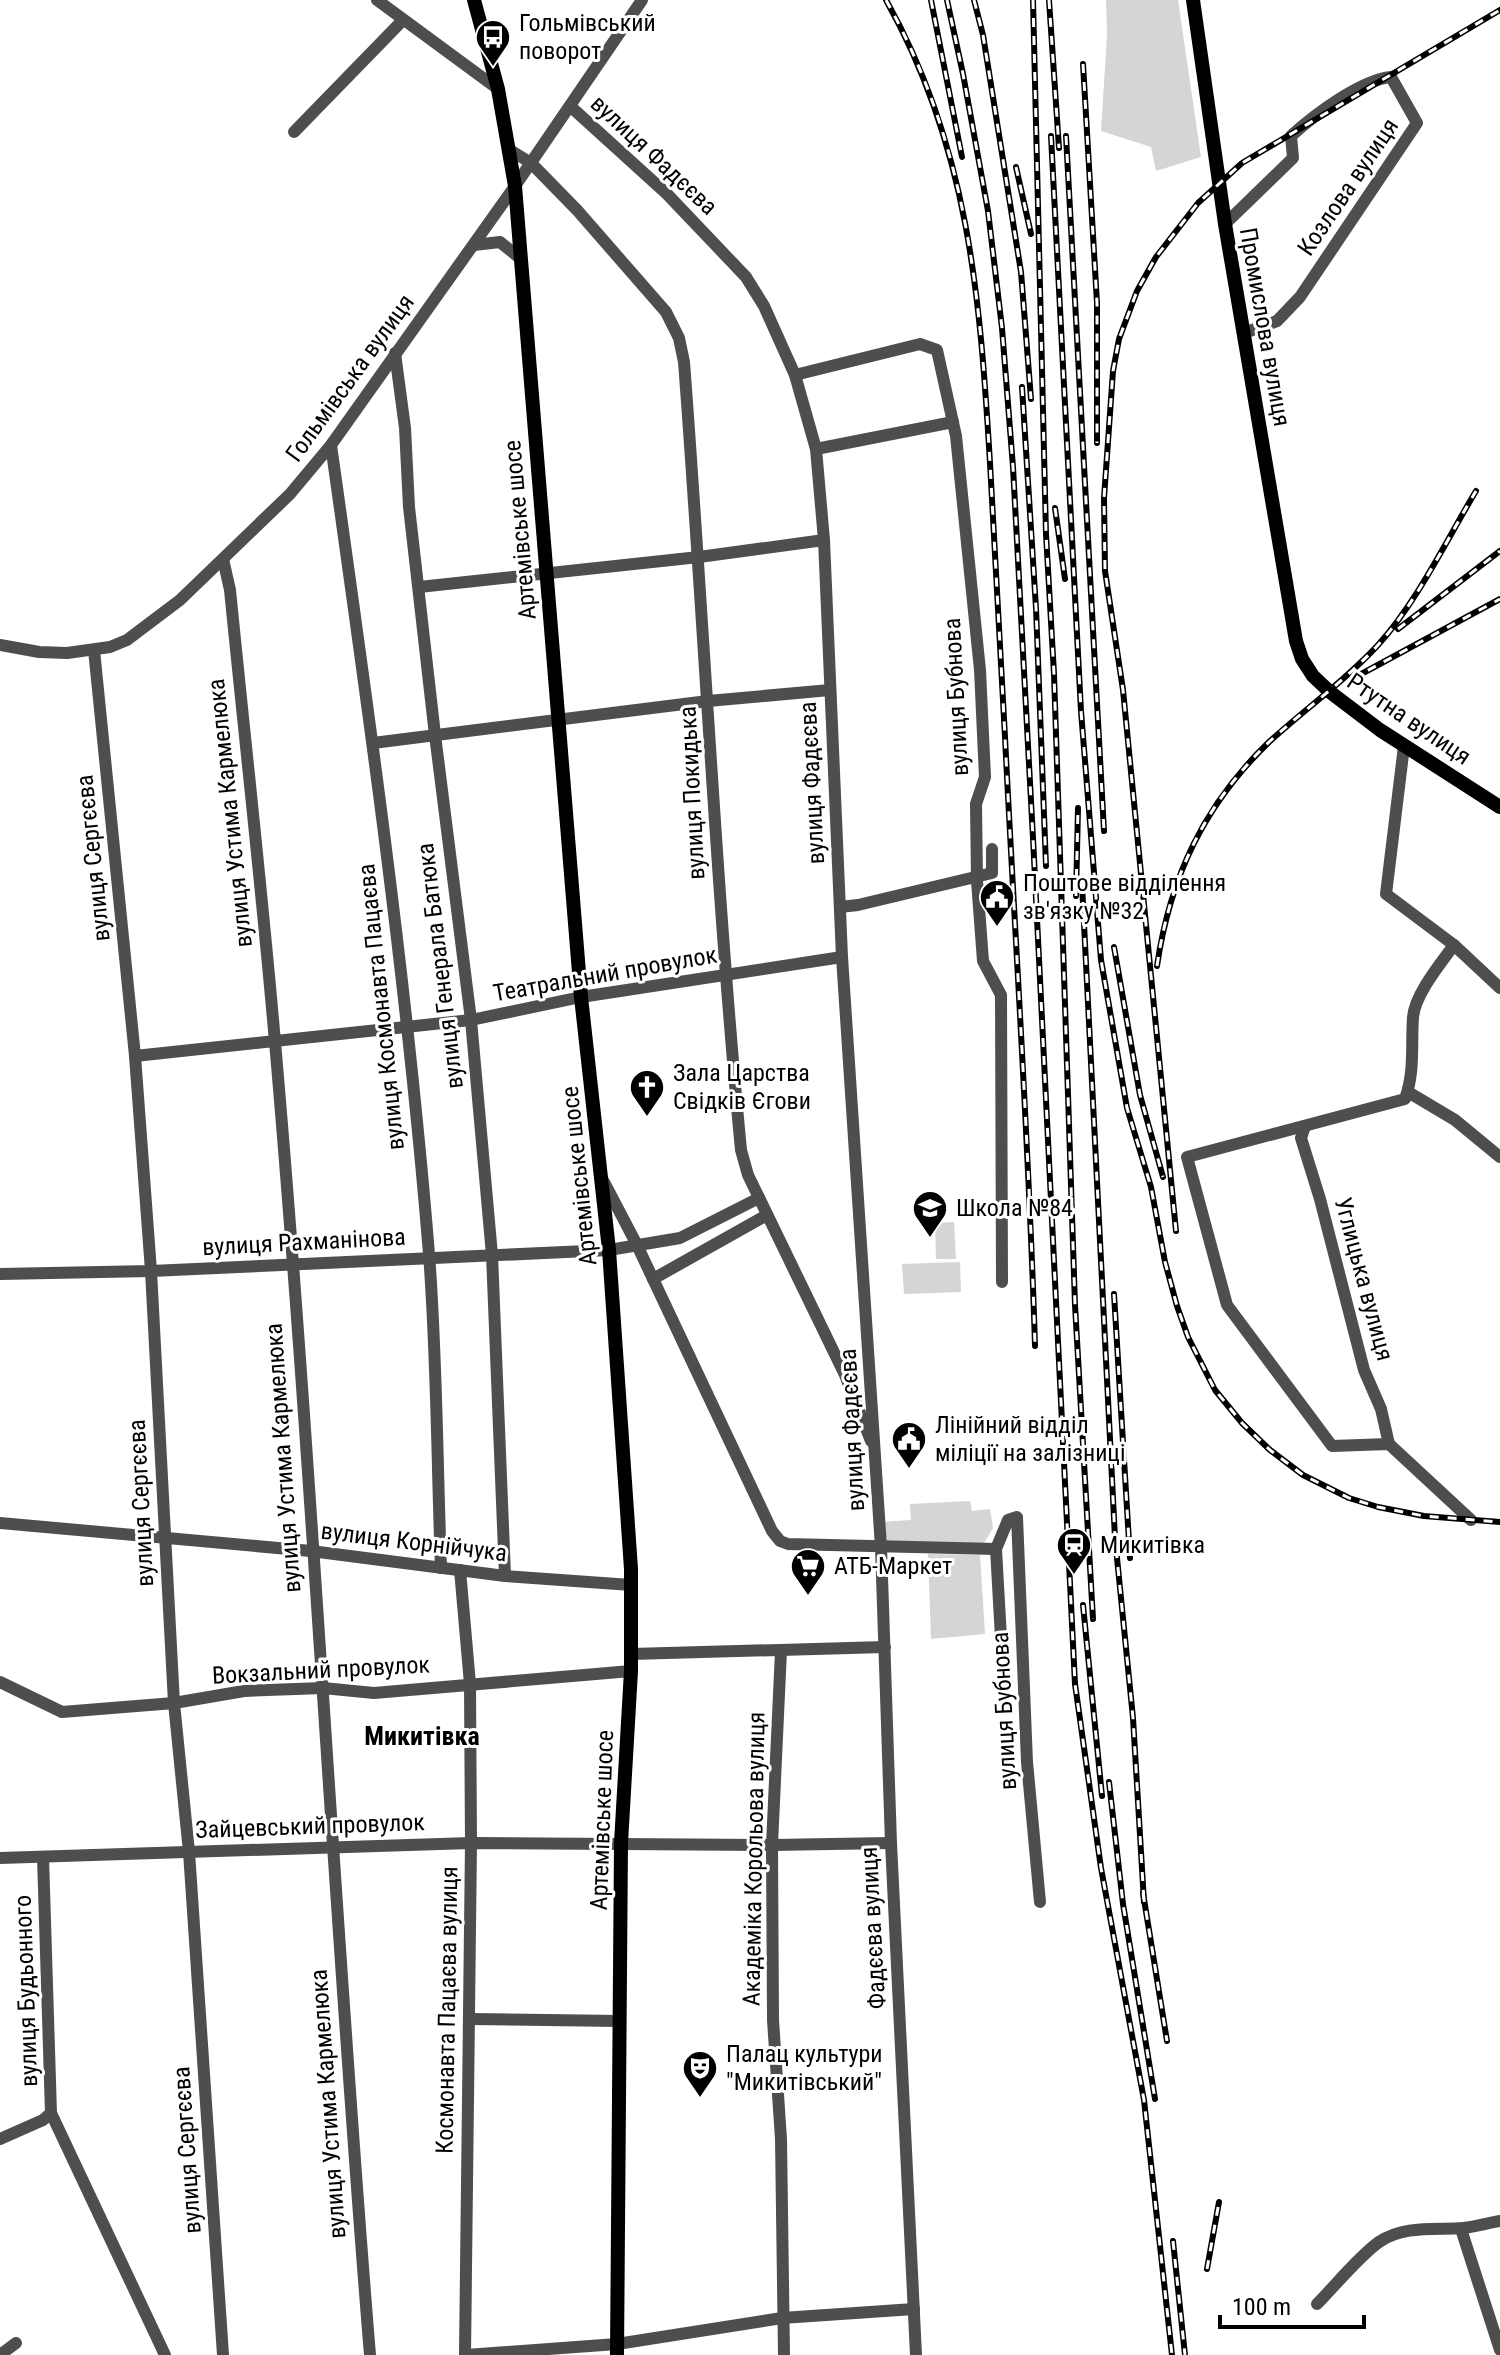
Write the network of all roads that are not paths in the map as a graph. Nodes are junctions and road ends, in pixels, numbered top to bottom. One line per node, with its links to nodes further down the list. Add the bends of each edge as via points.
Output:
1 (377, 0): 5 (street)
2 (474, 0): 6 (main road, Артемівське шосе)
3 (642, 0): 7 (street, Гольмівська вулиця)
4 (1193, 0): 12 (main road, Промислова вулиця)
5 (403, 20): 6 (street); 8 (street)
6 (498, 89): 9 (main road, Артемівське шосе)
7 (570, 106): 10 (street, Гольмівська вулиця); 17 (street, вулиця Фадєєва, via 667,194 746,277)
8 (294, 132)
9 (510, 150): 10 (street, вулиця Покидька); 11 (main road, Артемівське шосе)
10 (531, 163): 11 (street, Гольмівська вулиця); 22 (street, вулиця Покидька, via 666,312 679,338)
11 (515, 186): 13 (street, Гольмівська вулиця); 14 (main road, Артемівське шосе)
12 (1225, 224): 15 (main road, Промислова вулиця); 15 (street, Козлова вулиця, via 1293,158 1291,136 1319,111 1391,77 1417,123 1300,297 1277,321)
13 (474, 245): 14 (street, via 500,242); 16 (street, Гольмівська вулиця)
14 (521, 259): 24 (main road, Артемівське шосе)
15 (1244, 333): 28 (main road, Промислова вулиця)
16 (395, 353): 19 (street, Гольмівська вулиця); 25 (street, вулиця Генерала Батюка)
17 (795, 375): 18 (street, вулиця Бубнова, via 920,344 937,350); 20 (street, вулиця Фадєєва)
18 (953, 422): 20 (street); 37 (street, вулиця Бубнова, via 981,685 985,777 976,804)
19 (331, 445): 23 (street, Гольмівська вулиця, via 299,485); 33 (street, вулиця Космонавта Пацаєва)
20 (816, 449): 21 (street, вулиця Фадєєва)
21 (824, 540): 22 (street); 29 (street, вулиця Фадєєва)
22 (699, 557): 24 (street); 30 (street, вулиця Покидька)
23 (223, 559): 27 (street, Гольмівська вулиця, via 151,624 127,640); 46 (street, вулиця Устима Кармелюка)
24 (546, 572): 25 (street); 31 (main road, Артемівське шосе)
25 (419, 587): 32 (street, вулиця Генерала Батюка)
26 (0, 645): 27 (street, Гольмівська вулиця, via 39,652)
27 (94, 650): 47 (street, вулиця Сергєєва)
28 (1302, 659): 34 (main road, Ртутна вулиця, via 1330,692)
29 (830, 690): 30 (street); 38 (street, вулиця Фадєєва)
30 (708, 701): 31 (street); 41 (street, вулиця Покидька)
31 (557, 718): 32 (street); 43 (main road, Артемівське шосе)
32 (435, 735): 33 (street); 44 (street, вулиця Генерала Батюка)
33 (373, 743): 45 (street, вулиця Космонавта Пацаєва)
34 (1404, 746): 35 (main road, Ртутна вулиця); 39 (street, via 1386,894)
35 (1500, 807)
36 (992, 849): 37 (street, via 992,873)
37 (977, 875): 38 (street); 62 (street, вулиця Бубнова, via 983,961 1001,995)
38 (840, 907): 40 (street, вулиця Фадєєва)
39 (1454, 945): 42 (street); 48 (street, via 1413,1014 1413,1073)
40 (842, 957): 41 (street, Театральний провулок); 64 (street, вулиця Фадєєва)
41 (725, 977): 43 (street, Театральний провулок); 52 (street, вулиця Покидька, via 741,1150)
42 (1500, 988)
43 (581, 997): 44 (street, Театральний провулок); 51 (main road, Артемівське шосе)
44 (471, 1020): 45 (street, Театральний провулок); 56 (street, вулиця Генерала Батюка)
45 (408, 1027): 46 (street, Театральний провулок); 57 (street, вулиця Космонавта Пацаєва)
46 (275, 1041): 47 (street, Театральний провулок); 58 (street, вулиця Устима Кармелюка)
47 (135, 1056): 59 (street, вулиця Сергєєва)
48 (1407, 1096): 49 (street); 50 (street, via 1455,1120)
49 (1305, 1126): 63 (street, Углицька вулиця, via 1301,1138); 63 (street, via 1187,1157 1227,1305 1332,1446)
50 (1500, 1157)
51 (601, 1178): 54 (street); 55 (main road, Артемівське шосе)
52 (759, 1198): 53 (street, вулиця Покидька); 54 (street, вулиця Рахманінова, via 680,1238)
53 (767, 1215): 61 (street); 64 (street, вулиця Покидька)
54 (637, 1245): 55 (street, вулиця Рахманінова); 61 (street)
55 (609, 1250): 56 (street, вулиця Рахманінова); 74 (main road, Артемівське шосе)
56 (492, 1255): 57 (street, вулиця Рахманінова); 73 (street, вулиця Генерала Батюка)
57 (429, 1257): 58 (street, вулиця Рахманінова); 71 (street, вулиця Космонавта Пацаєва)
58 (292, 1265): 59 (street, вулиця Рахманінова); 70 (street, вулиця Устима Кармелюка)
59 (151, 1271): 60 (street, вулиця Рахманінова); 67 (street, вулиця Сергєєва)
60 (0, 1274)
61 (653, 1279): 68 (street, via 780,1541)
62 (1002, 1282)
63 (1389, 1444): 65 (street)
64 (874, 1447): 68 (street, вулиця Фадєєва)
65 (1471, 1520)
66 (0, 1523): 67 (street, вулиця Корнійчука)
67 (164, 1536): 70 (street, вулиця Корнійчука); 83 (street, вулиця Сергєєва)
68 (881, 1547): 69 (street); 76 (street, Фадєєва вулиця)
69 (996, 1549): 75 (street); 92 (street, вулиця Бубнова, via 1008,1520 1017,1517 1027,1762)
70 (311, 1551): 71 (street, вулиця Корнійчука); 82 (street, вулиця Устима Кармелюка)
71 (441, 1568): 72 (street, вулиця Корнійчука)
72 (460, 1570): 73 (street, вулиця Корнійчука); 81 (street, Космонавта Пацаєва вулиця)
73 (505, 1576): 74 (street, вулиця Корнійчука)
74 (631, 1585): 78 (main road, Артемівське шосе)
75 (1001, 1638)
76 (885, 1647): 77 (street); 86 (street, Фадєєва вулиця)
77 (781, 1651): 78 (street); 87 (street, Академіка Корольова вулиця)
78 (631, 1654): 79 (main road, Артемівське шосе)
79 (631, 1671): 81 (street, Вокзальний провулок); 85 (main road, Артемівське шосе)
80 (0, 1682): 83 (street, Вокзальний провулок, via 62,1712)
81 (470, 1684): 82 (street, Вокзальний провулок, via 374,1693); 84 (street, Космонавта Пацаєва вулиця)
82 (323, 1688): 83 (street, Вокзальний провулок, via 244,1691); 88 (street, вулиця Устима Кармелюка)
83 (174, 1703): 89 (street, вулиця Сергєєва)
84 (471, 1843): 85 (street, Зайцевський провулок); 88 (street, Зайцевський провулок); 93 (street, Космонавта Пацаєва вулиця)
85 (621, 1843): 87 (street, Зайцевський провулок); 94 (main road, Артемівське шосе)
86 (891, 1843): 87 (street, Зайцевський провулок); 100 (street, Фадєєва вулиця)
87 (772, 1845): 101 (street, Академіка Корольова вулиця)
88 (333, 1847): 89 (street, Зайцевський провулок); 108 (street, вулиця Устима Кармелюка)
89 (189, 1852): 90 (street, Зайцевський провулок); 107 (street, вулиця Сергєєва)
90 (43, 1857): 91 (street, Зайцевський провулок); 95 (street, вулиця Будьонного)
91 (0, 1858)
92 (1040, 1902)
93 (469, 2019): 94 (street); 109 (street, Космонавта Пацаєва вулиця)
94 (619, 2021): 103 (main road, Артемівське шосе)
95 (51, 2113): 96 (street, вулиця Будьонного); 106 (street)
96 (0, 2139)
97 (1500, 2221): 98 (street)
98 (1461, 2229): 99 (street, via 1418,2230 1380,2241); 104 (street)
99 (1317, 2304)
100 (914, 2309): 101 (street); 111 (street, Фадєєва вулиця)
101 (782, 2318): 103 (street); 110 (street, Академіка Корольова вулиця)
102 (16, 2343): 105 (street)
103 (617, 2350): 109 (street)
104 (1500, 2350)
105 (0, 2355)
106 (165, 2355)
107 (223, 2355)
108 (370, 2355)
109 (465, 2355)
110 (784, 2355)
111 (916, 2355)

